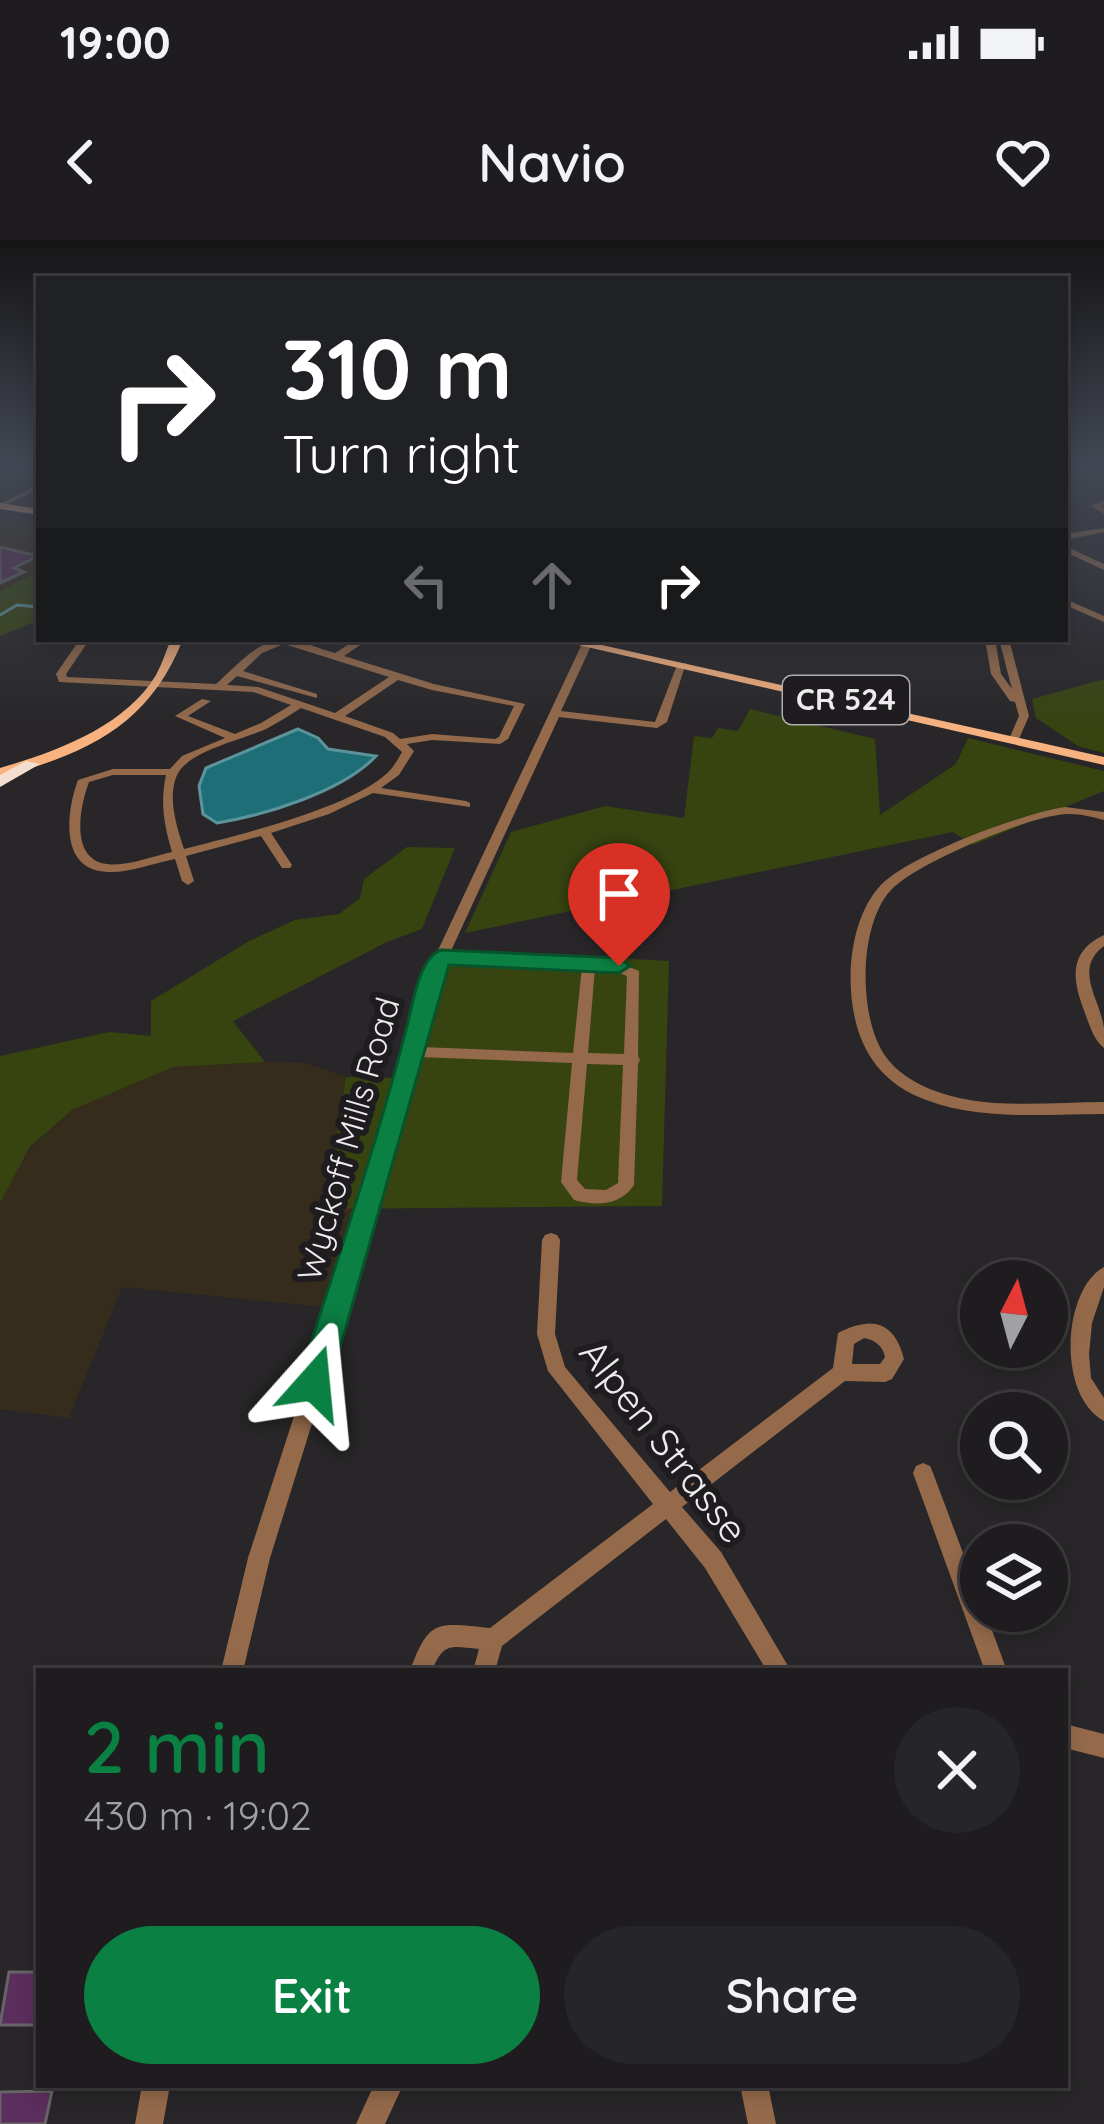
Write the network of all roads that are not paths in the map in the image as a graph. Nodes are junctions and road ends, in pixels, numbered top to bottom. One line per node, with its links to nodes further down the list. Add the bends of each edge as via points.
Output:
1 (1071, 552): 2 (street)
2 (1104, 567)
3 (1068, 603): 4 (street)
4 (1104, 619)
5 (83, 642): 19 (street, via 63,680)
6 (164, 642): 19 (main road)
7 (175, 642): 19 (main road)
8 (279, 642): 17 (street)
9 (289, 642): 15 (street)
10 (359, 642): 15 (street)
11 (570, 642): 14 (main road, CR 524)
12 (991, 642): 23 (street, via 996,674)
13 (1005, 642): 23 (street)
14 (586, 646): 16 (main road, CR 524); 25 (street, Wyckoff Mills Road)
15 (336, 657): 18 (street)
16 (682, 665): 25 (street, via 657,725); 28 (main road, CR 524)
17 (235, 672): 20 (street); 21 (street)
18 (397, 676): 26 (street); 29 (street, via 520,704 496,742)
19 (151, 682): 20 (street); 31 (main road, via 135,706 96,733); 32 (main road, via 85,730)
20 (220, 686): 24 (street)
21 (313, 696)
22 (206, 701): 27 (street, via 180,716)
23 (1020, 703): 28 (street, via 1024,716)
24 (299, 704): 26 (street); 27 (street)
25 (554, 713): 43 (street, Wyckoff Mills Road)
26 (337, 717): 29 (street)
27 (232, 737): 33 (street, via 195,751)
28 (1014, 739): 30 (main road, CR 524)
29 (400, 742): 35 (street, via 406,761)
30 (1104, 761)
31 (32, 764): 32 (main road); 34 (highway)
32 (0, 771)
33 (172, 772): 39 (street, via 164,797); 39 (street, via 93,775 80,788 73,826 79,852 94,869)
34 (0, 782)
35 (369, 789): 36 (street); 38 (street)
36 (466, 806)
37 (1104, 816): 49 (street, via 1061,810 908,869 870,910 857,958 872,1046 901,1082 966,1105)
38 (264, 832): 39 (street); 40 (street)
39 (178, 854): 41 (street)
40 (286, 865)
41 (188, 881)
42 (1104, 939): 45 (street, via 1079,968)
43 (441, 957): 44 (street); 46 (street, Wyckoff Mills Road)
44 (589, 963): 47 (street); 48 (street, via 626,968 637,978)
45 (1104, 1043)
46 (413, 1052): 47 (street); 57 (street, Wyckoff Mills Road, via 268,1526)
47 (580, 1056): 48 (street); 48 (street, via 568,1176 575,1192 593,1197 617,1195 626,1185)
48 (633, 1060)
49 (1104, 1108)
50 (551, 1240): 55 (street, Alpen Strasse, via 549,1355)
51 (1104, 1274): 53 (street, via 1090,1288 1079,1362)
52 (842, 1372): 55 (street)
53 (1104, 1412)
54 (923, 1473): 61 (street)
55 (668, 1505): 56 (street); 60 (street, Alpen Strasse, via 734,1589)
56 (493, 1639): 58 (street, via 437,1639); 59 (street)
57 (233, 1668)
58 (422, 1668)
59 (485, 1668)
60 (778, 1668)
61 (995, 1668)
62 (1068, 1737): 63 (street)
63 (1104, 1746)
64 (155, 2088): 67 (street)
65 (387, 2088): 68 (street)
66 (755, 2088): 69 (street)
67 (149, 2124)
68 (370, 2124)
69 (762, 2124)

